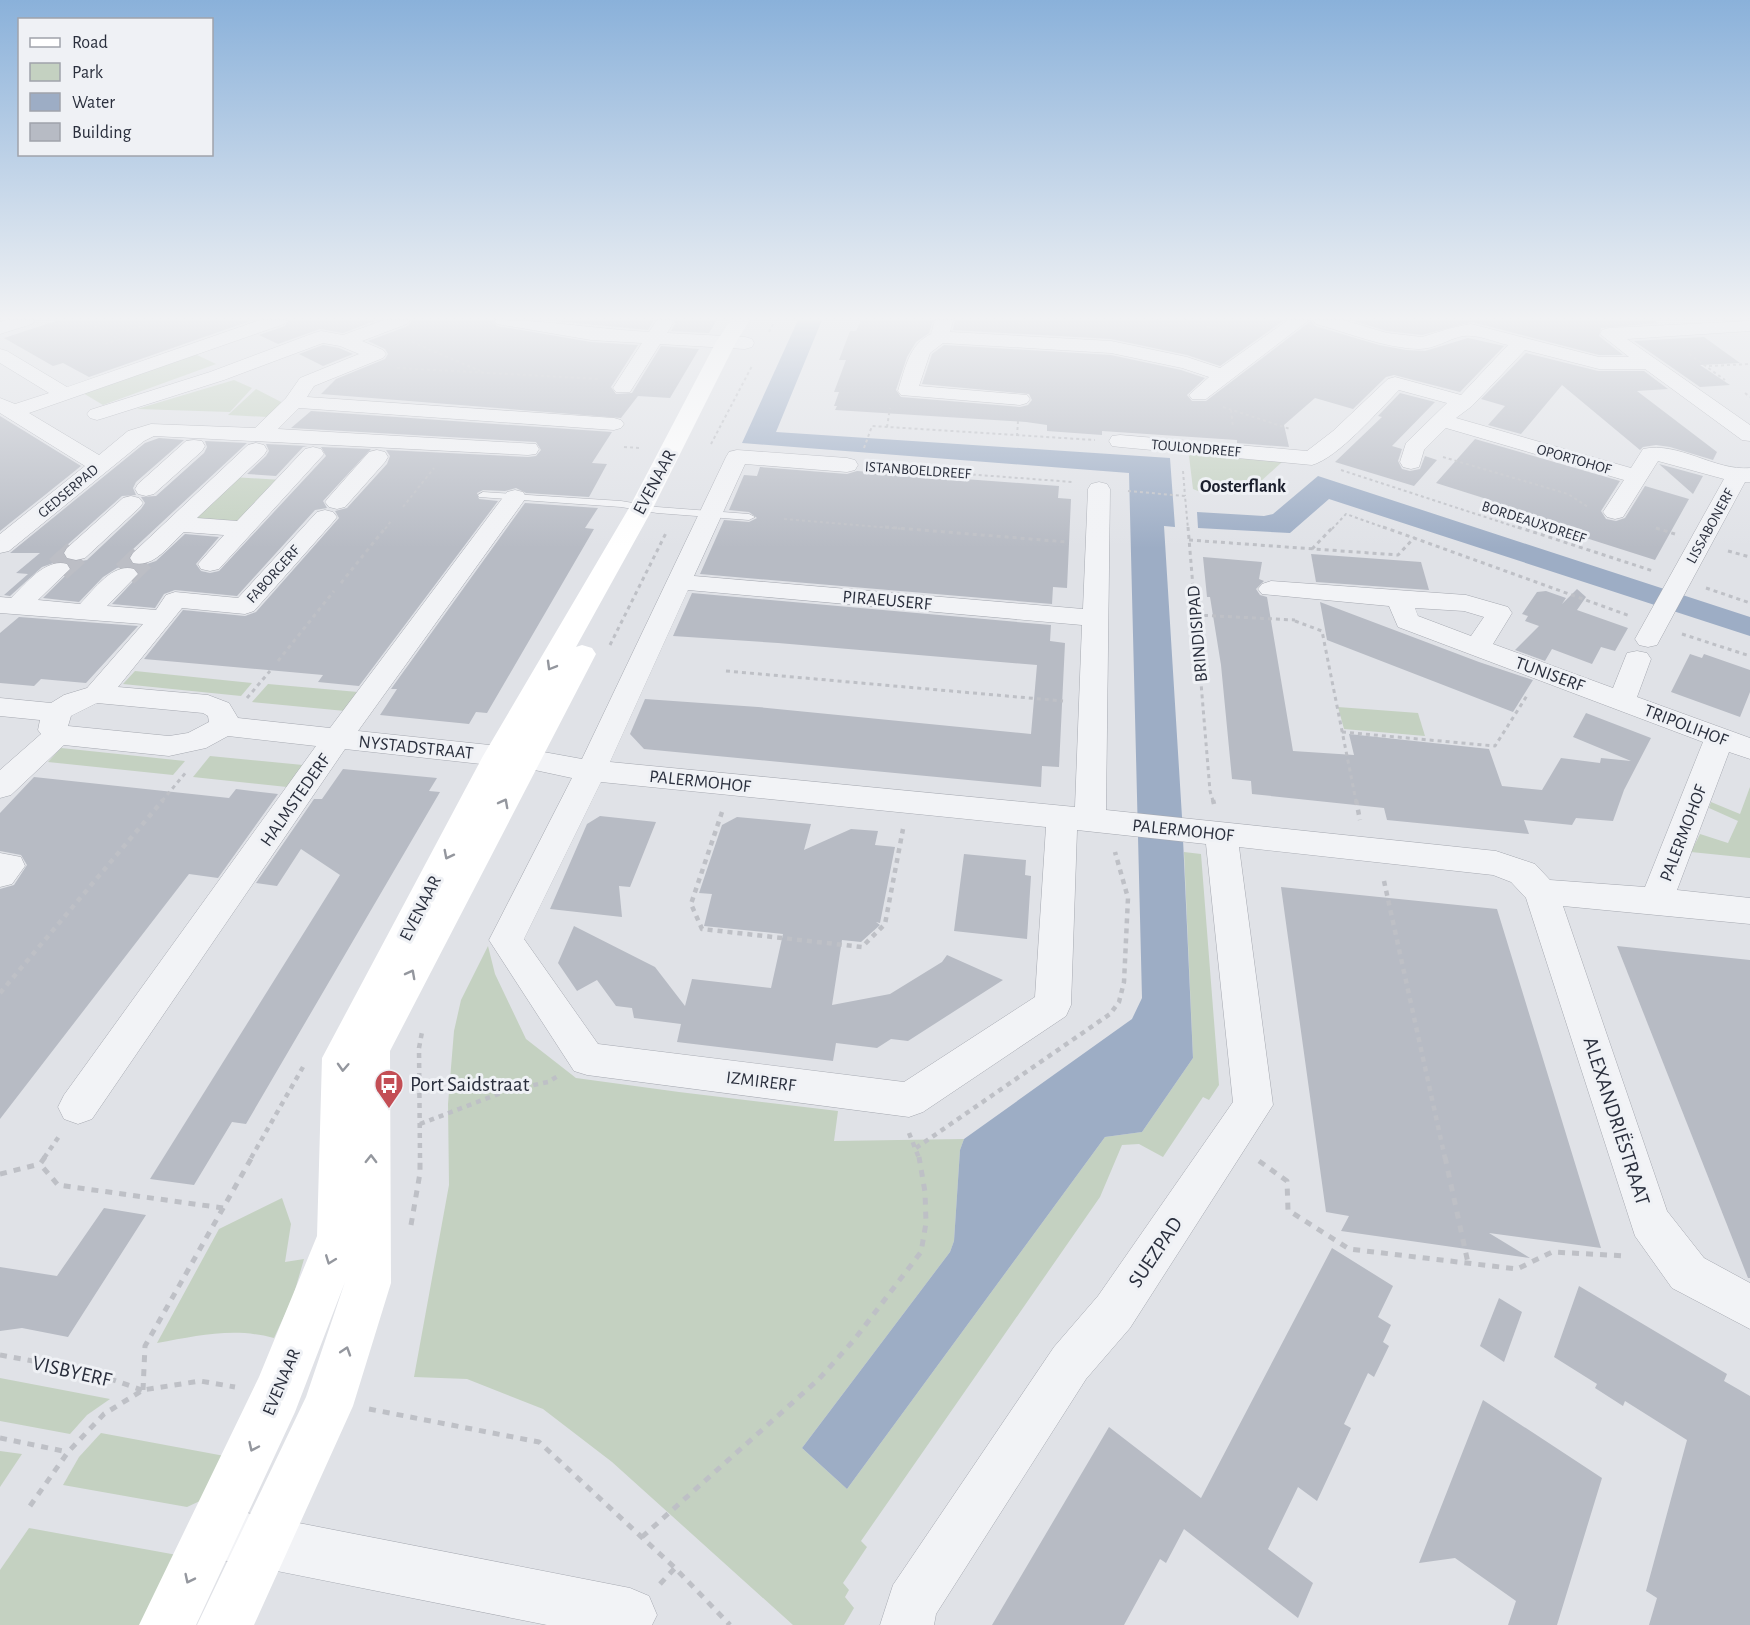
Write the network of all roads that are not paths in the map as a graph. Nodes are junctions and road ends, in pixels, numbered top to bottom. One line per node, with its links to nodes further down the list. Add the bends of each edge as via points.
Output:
1 (57, 396): 14 (street)
2 (154, 396): 16 (street)
3 (298, 396): 12 (street)
4 (706, 396): 34 (street, EVENAAR)
5 (976, 396): 10 (street)
6 (1382, 396): 22 (street, TOULONDREEF, via 1312,458)
7 (1442, 396): 13 (street, TOULONDREEF)
8 (1471, 396): 13 (street)
9 (1695, 396): 15 (street)
10 (1020, 399)
11 (1747, 401): 15 (street)
12 (294, 402): 18 (street); 21 (street)
13 (1465, 402): 17 (street)
14 (6, 408): 27 (street)
15 (1716, 411): 19 (street)
16 (97, 414)
17 (1443, 421): 26 (street); 30 (street, OPORTOHOF)
18 (614, 424)
19 (1750, 435)
20 (202, 439): 21 (street); 27 (street, GEDSERPAD, via 165,429 151,430 136,436); 44 (street, FABORGERF, via 67,561)
21 (262, 441): 23 (street); 38 (street)
22 (1120, 441)
23 (320, 446): 25 (street); 39 (street)
24 (528, 449): 25 (street)
25 (383, 450): 45 (street, FABORGERF, via 245,606)
26 (1413, 455)
27 (99, 465): 40 (street, GEDSERPAD)
28 (846, 465): 36 (street, ISTANBOELDREEF, via 737,457)
29 (1744, 476): 30 (street, via 1651,454); 50 (street, LISSABONERF, via 1651,634)
30 (1637, 477): 35 (street)
31 (1111, 490): 47 (street, via 1098,544)
32 (483, 495): 33 (lane)
33 (515, 497): 34 (lane); 54 (street, HALMSTEDERF)
34 (649, 509): 36 (lane); 57 (street, EVENAAR)
35 (1606, 511)
36 (710, 514): 37 (lane); 41 (street)
37 (749, 517)
38 (178, 524): 39 (street); 46 (street)
39 (243, 529): 45 (street)
40 (0, 546)
41 (677, 582): 47 (street, PIRAEUSERF); 58 (street, via 650,664)
42 (1280, 590): 43 (street)
43 (1399, 599): 48 (street, TUNISERF, via 1407,621); 48 (street, via 1466,603 1499,613)
44 (9, 606): 46 (street, FABORGERF)
45 (169, 609): 46 (street, FABORGERF); 49 (street)
46 (86, 612)
47 (1096, 618): 60 (street)
48 (1477, 647): 50 (street, TUNISERF)
49 (97, 694): 52 (street, via 69,704); 53 (street, via 208,704 219,708)
50 (1622, 700): 55 (street, TRIPOLIHOF)
51 (0, 707): 52 (street)
52 (57, 724): 53 (street, via 169,746 196,741); 59 (street)
53 (224, 726): 54 (street, NYSTADSTRAAT)
54 (338, 738): 57 (street, NYSTADSTRAAT); 67 (street, HALMSTEDERF)
55 (1719, 738): 56 (street, TRIPOLIHOF); 65 (street, PALERMOHOF)
56 (1750, 749)
57 (513, 757): 58 (street, PALERMOHOF); 69 (street, EVENAAR, one-way to 69, via 342,1058 340,1236 278,1394); 69 (street, EVENAAR, one-way to 57, via 328,1406 368,1283 370,1050)
58 (591, 771): 60 (street, PALERMOHOF); 60 (street, IZMIRERF, via 506,940 587,1059 909,1100 1053,1005)
59 (0, 787)
60 (1089, 820): 61 (street, PALERMOHOF)
61 (1211, 833): 64 (street, PALERMOHOF, via 1496,863 1523,873); 73 (street, SUEZPAD, via 1253,1105 1114,1312 1070,1363 912,1604)
62 (0, 864): 63 (street, via 9,866)
63 (0, 875)
64 (1541, 892): 65 (street, PALERMOHOF); 68 (street, ALEXANDRIËSTRAAT, via 1650,1222 1688,1273)
65 (1656, 901): 66 (street)
66 (1750, 911)
67 (78, 1107)
68 (1750, 1307)
69 (238, 1537): 70 (street); 71 (street, EVENAAR, one-way to 71); 72 (street, EVENAAR)
70 (630, 1615)
71 (166, 1625)
72 (225, 1625)
73 (907, 1625)

